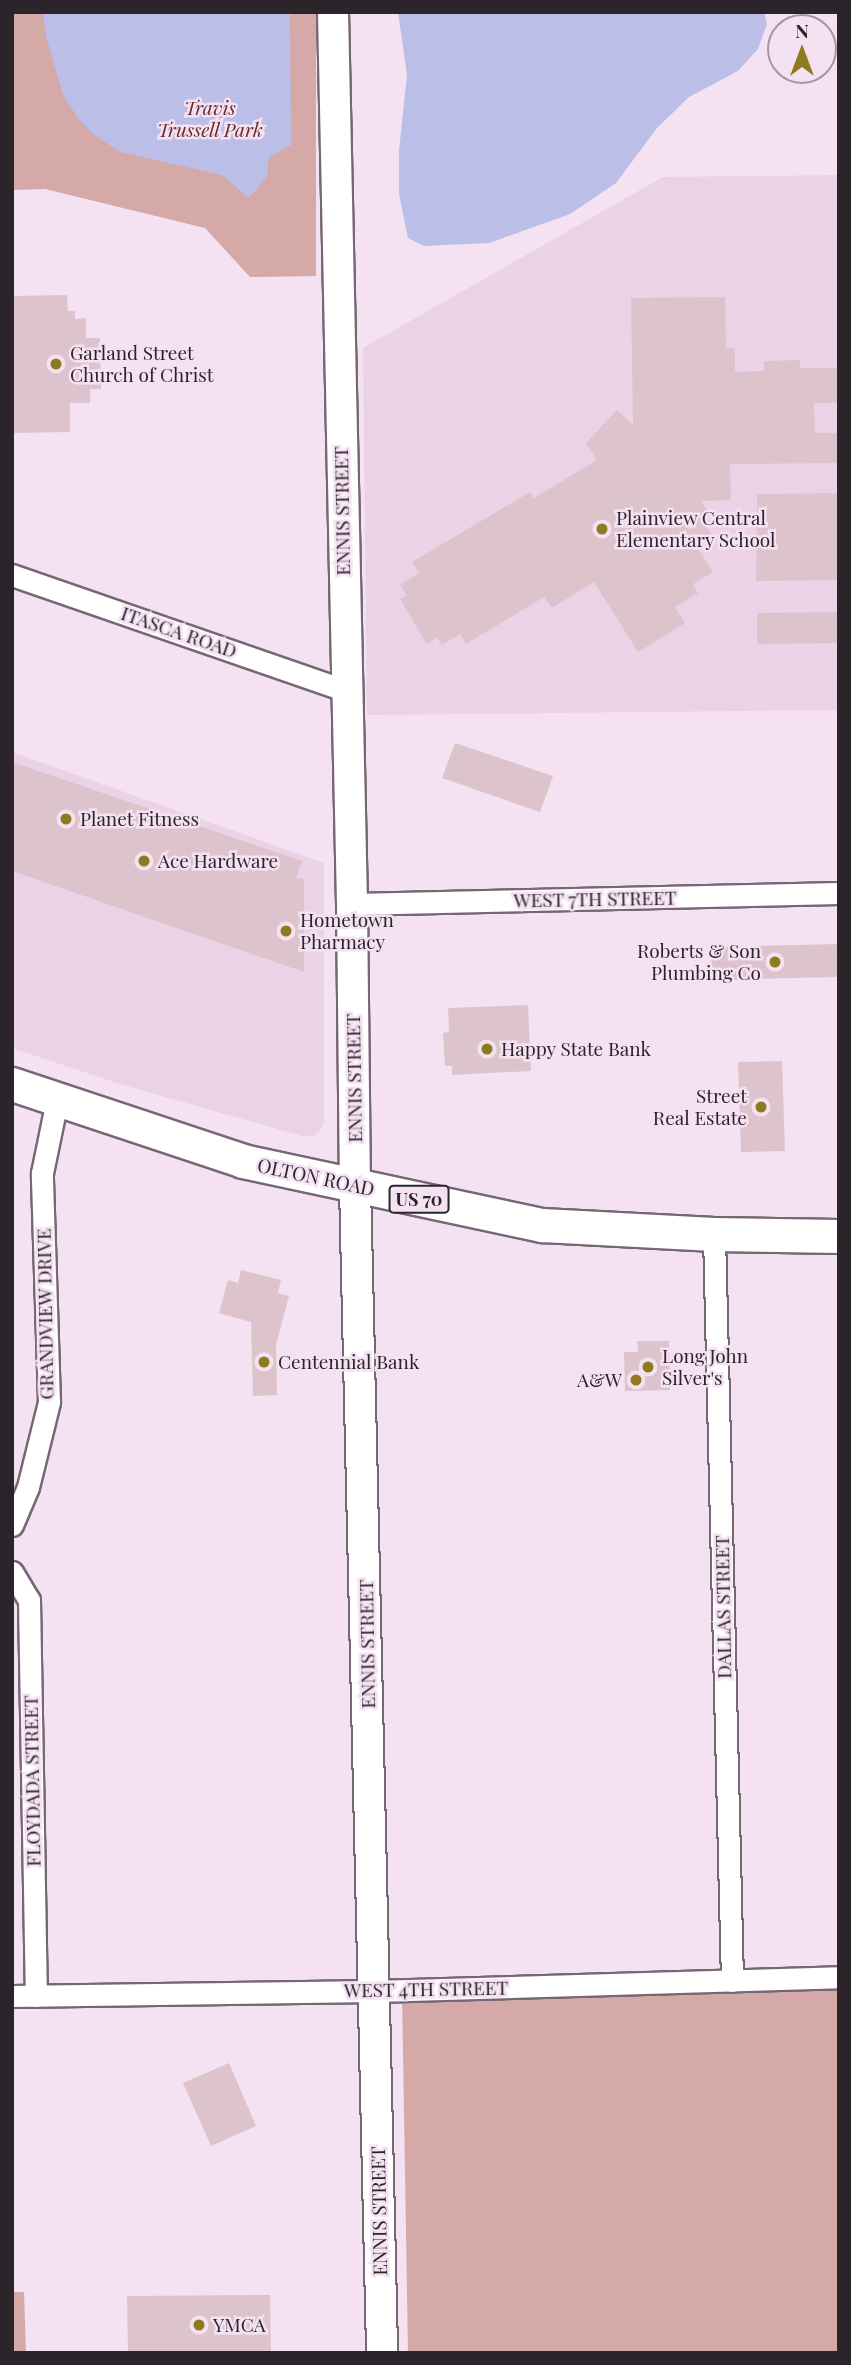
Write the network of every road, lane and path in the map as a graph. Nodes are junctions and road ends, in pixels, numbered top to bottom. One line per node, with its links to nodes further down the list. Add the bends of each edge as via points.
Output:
1 (333, 12): 3 (main road, ENNIS STREET)
2 (12, 575): 3 (street, ITASCA ROAD)
3 (345, 690): 5 (main road, ENNIS STREET)
4 (839, 893): 5 (street, WEST 7TH STREET)
5 (352, 904): 8 (main road, ENNIS STREET)
6 (12, 1084): 7 (main road, OLTON ROAD / US 70)
7 (57, 1100): 8 (main road, OLTON ROAD / US 70, via 243,1161); 11 (street, GRANDVIEW DRIVE, via 42,1173 49,1402 28,1487)
8 (355, 1186): 9 (main road, OLTON ROAD / US 70, via 542,1225); 15 (main road, ENNIS STREET)
9 (714, 1234): 10 (main road, OLTON ROAD / US 70); 14 (street, DALLAS STREET)
10 (839, 1236)
11 (12, 1525)
12 (12, 1572): 17 (street, FLOYDADA STREET, via 29,1600)
13 (839, 1977): 14 (street, WEST 4TH STREET)
14 (732, 1981): 15 (street, WEST 4TH STREET)
15 (374, 1991): 17 (street, WEST 4TH STREET); 18 (main road, ENNIS STREET)
16 (12, 1996): 17 (street, WEST 4TH STREET)
17 (36, 1996)
18 (382, 2353)

